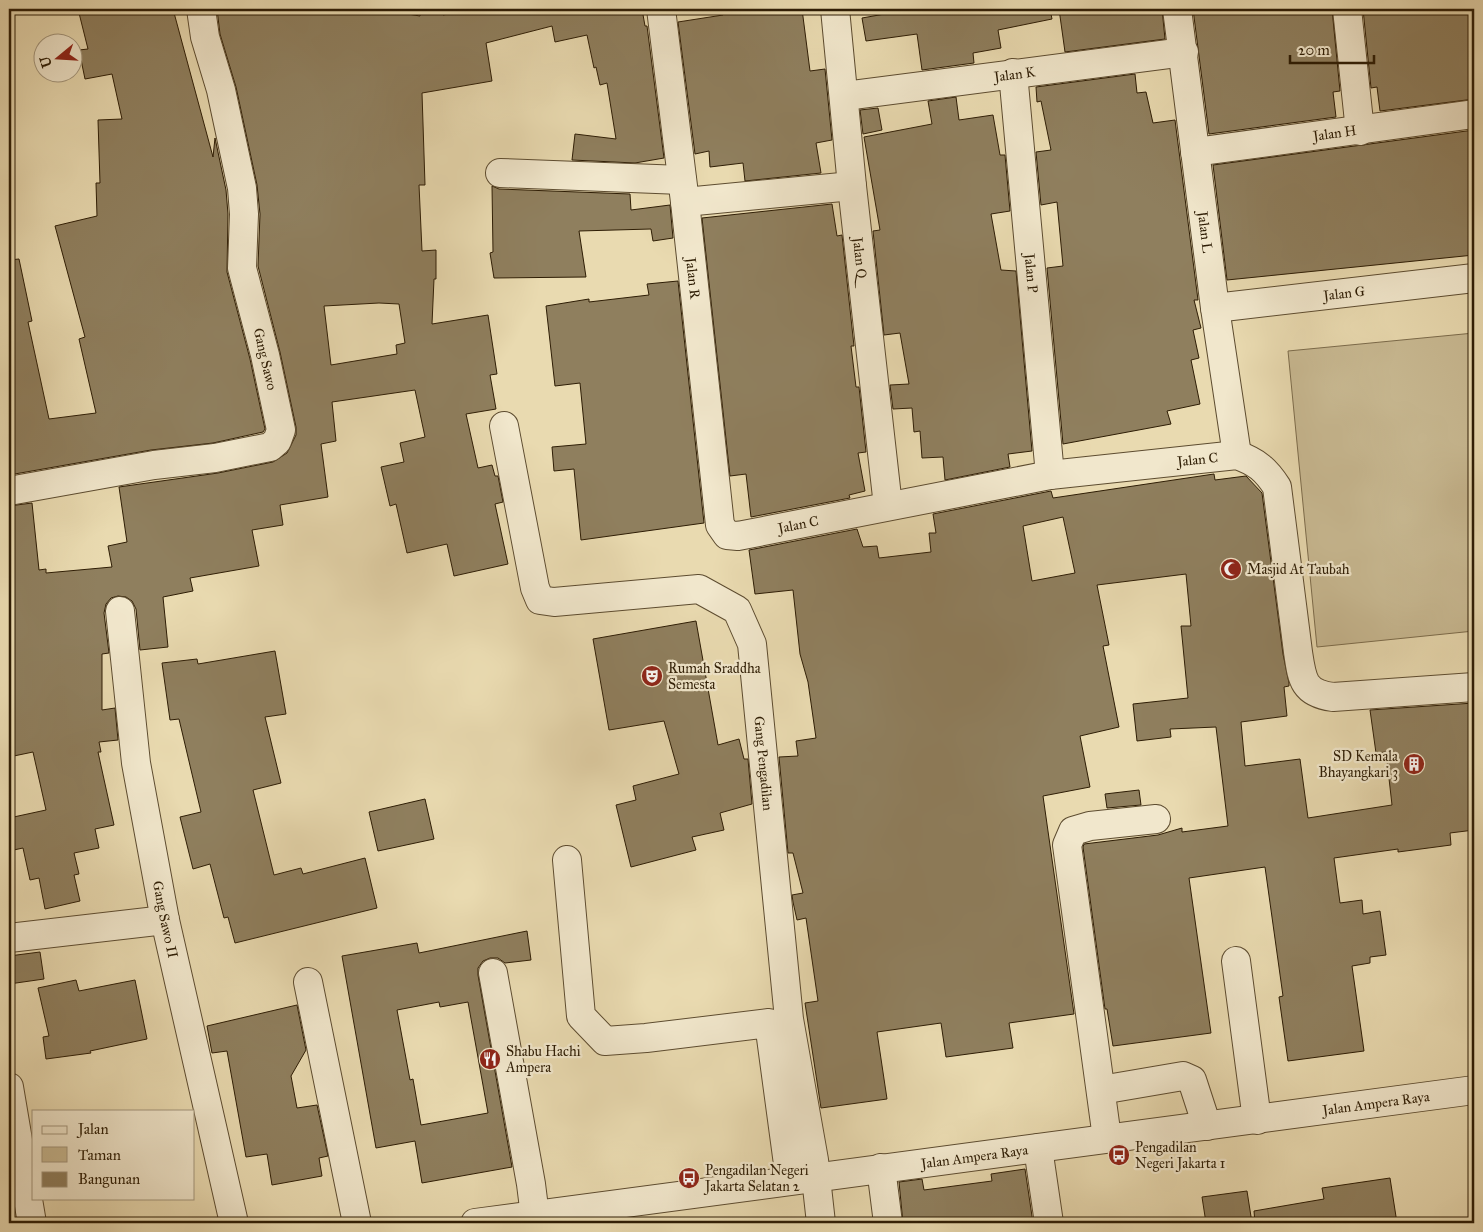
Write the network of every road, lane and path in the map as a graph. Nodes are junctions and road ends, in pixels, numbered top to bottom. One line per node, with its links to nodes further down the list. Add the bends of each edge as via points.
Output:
1 (201, 9): 20 (street, Gang Sawo, via 242,188 242,268 281,430 277,441 270,447 215,458)
2 (661, 9): 14 (street, Jalan R)
3 (835, 9): 8 (street, Jalan Q)
4 (1177, 9): 6 (street, Jalan L)
5 (1347, 9): 10 (street)
6 (1184, 52): 7 (street, Jalan K); 11 (street, Jalan L)
7 (1013, 73): 8 (street, Jalan K); 19 (street, Jalan P)
8 (845, 96): 13 (street, Jalan Q)
9 (1474, 114): 10 (street, Jalan H)
10 (1360, 131): 11 (street, Jalan H)
11 (1195, 152): 16 (street, Jalan L)
12 (500, 173): 14 (street)
13 (852, 186): 14 (street); 21 (street, Jalan Q)
14 (684, 191): 22 (street, Jalan R, via 720,526 727,535)
15 (1474, 278): 16 (street, Jalan G)
16 (1215, 308): 18 (street, Jalan L)
17 (504, 426): 40 (street, Gang Pengadilan, via 540,600 554,602 700,589 737,610 752,644)
18 (1237, 455): 19 (street, Jalan C); 24 (street, Jalan C, via 1260,465 1277,487 1301,674 1309,690 1317,695 1333,697)
19 (1050, 475): 21 (street, Jalan C)
20 (9, 491)
21 (888, 506): 22 (street, Jalan C)
22 (738, 536)
23 (120, 612): 27 (street, Gang Sawo II, via 136,763)
24 (1474, 687)
25 (1156, 819): 33 (street, via 1090,826 1073,831 1067,845)
26 (567, 860): 40 (street, via 581,1016 605,1041 769,1023)
27 (165, 920): 28 (street); 43 (street, Gang Sawo II)
28 (9, 938)
29 (1236, 960): 35 (street)
30 (493, 973): 41 (street, via 531,1184)
31 (308, 982): 44 (street)
32 (9, 1086): 42 (street)
33 (1101, 1090): 36 (street, via 1183,1076 1192,1080); 37 (street)
34 (1474, 1090): 35 (street, Jalan Ampera Raya)
35 (1257, 1120): 36 (street, Jalan Ampera Raya)
36 (1206, 1126): 37 (street, Jalan Ampera Raya)
37 (1107, 1138): 38 (street, Jalan Ampera Raya)
38 (1038, 1148): 39 (street, Jalan Ampera Raya); 48 (street)
39 (881, 1168): 40 (street, Jalan Ampera Raya); 47 (street)
40 (802, 1178): 41 (street, Jalan Ampera Raya); 46 (street)
41 (545, 1218): 45 (street, Jalan Ampera Raya)
42 (32, 1223)
43 (234, 1223)
44 (357, 1223)
45 (474, 1223)
46 (822, 1223)
47 (888, 1223)
48 (1048, 1223)

